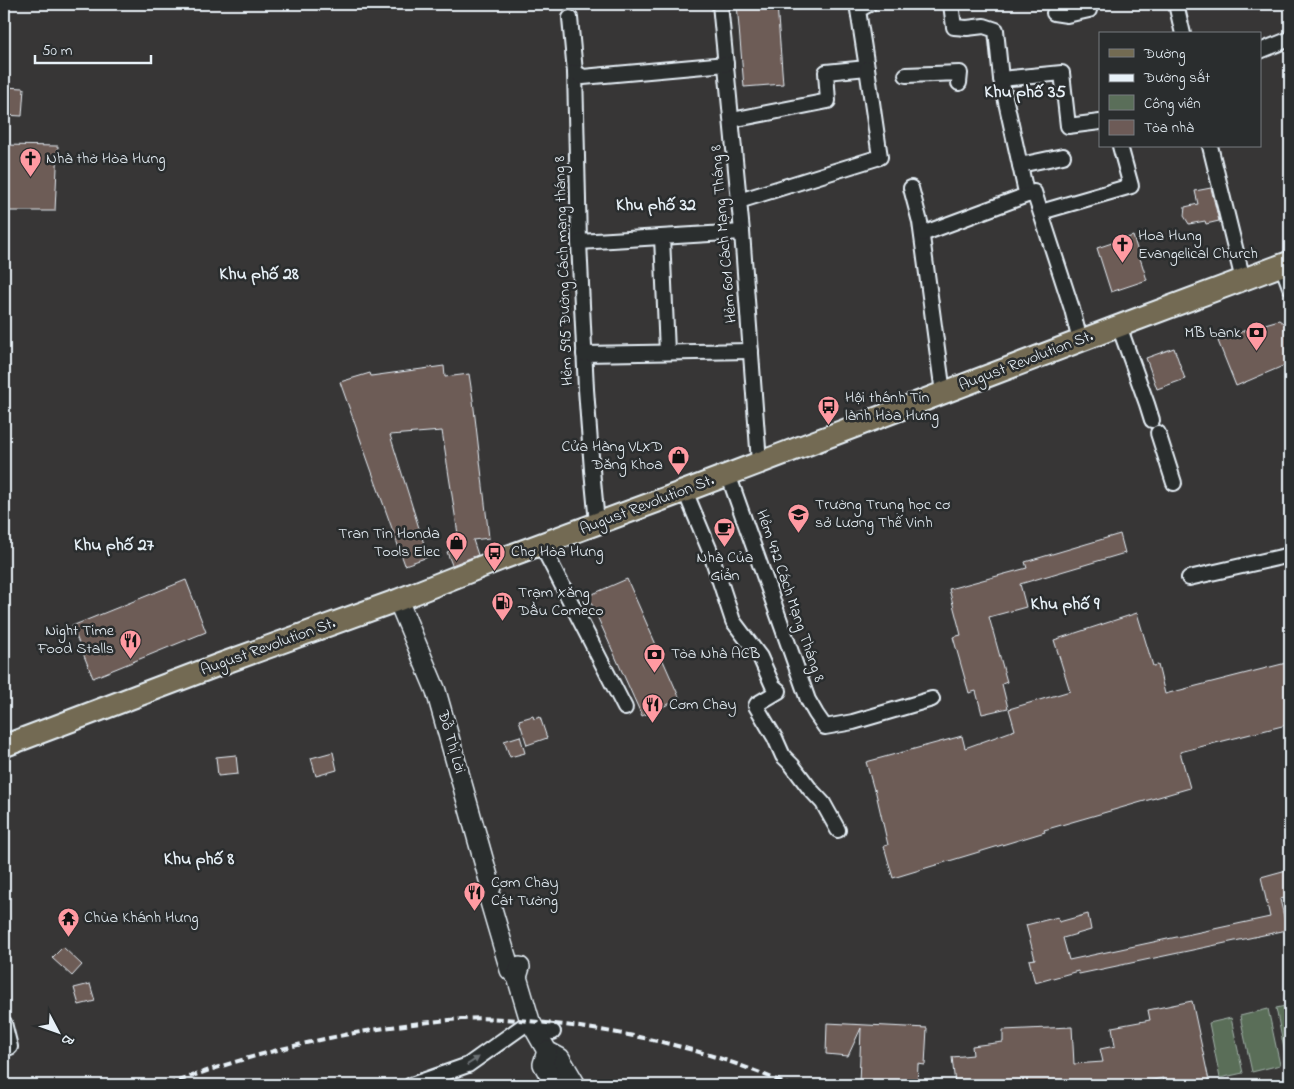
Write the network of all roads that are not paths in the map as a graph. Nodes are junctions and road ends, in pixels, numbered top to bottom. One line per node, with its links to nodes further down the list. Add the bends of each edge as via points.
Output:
1 (720, 4): 11 (street, Hẻm 601 Cách Mạng Tháng 8)
2 (869, 4): 12 (street, via 858,10)
3 (951, 4): 15 (street, via 954,27 984,26 996,30)
4 (1090, 4): 6 (street, via 1089,10 1066,15)
5 (1176, 4): 8 (street)
6 (1054, 13)
7 (570, 18): 13 (street, Hẻm 595 Đường Cách mạng tháng 8)
8 (1183, 32)
9 (1290, 39): 10 (street)
10 (1262, 50)
11 (726, 64): 13 (street, via 583,77); 17 (street, Hẻm 601 Cách Mạng Tháng 8)
12 (867, 68): 17 (street, via 826,72 828,101); 25 (street, via 880,157)
13 (575, 72): 30 (street, Hẻm 595 Đường Cách mạng tháng 8)
14 (906, 75): 16 (street, via 960,73)
15 (1001, 79): 18 (street, via 1062,73 1068,126); 22 (street)
16 (959, 83)
17 (732, 120): 25 (street, Hẻm 601 Cách Mạng Tháng 8)
18 (1099, 122)
19 (1121, 148): 26 (street, via 1131,186)
20 (1210, 148): 32 (street)
21 (1063, 156): 22 (street)
22 (1020, 165): 24 (street)
23 (910, 188): 28 (street)
24 (1027, 195): 26 (street, via 1034,192); 28 (street)
25 (739, 201): 27 (street, Hẻm 601 Cách Mạng Tháng 8)
26 (1041, 212): 35 (street)
27 (742, 232): 29 (street, Hẻm 595 Đường Cách mạng tháng 8); 36 (street, Hẻm 601 Cách Mạng Tháng 8)
28 (922, 234): 39 (street)
29 (662, 237): 30 (street, Hẻm 595 Đường Cách mạng tháng 8); 37 (street)
30 (579, 242): 38 (street, Hẻm 595 Đường Cách mạng tháng 8)
31 (1286, 264): 32 (main road, August Revolution St.); 33 (street)
32 (1243, 280): 34 (main road, August Revolution St.)
33 (1290, 287)
34 (1119, 326): 35 (main road, August Revolution St.); 40 (street)
35 (1080, 341): 39 (main road, August Revolution St.)
36 (751, 351): 37 (street); 42 (street, Hẻm 601 Cách Mạng Tháng 8)
37 (667, 352): 38 (street)
38 (584, 354): 46 (street, Hẻm 595 Đường Cách mạng tháng 8)
39 (943, 393): 42 (main road, August Revolution St.)
40 (1152, 420)
41 (1158, 433): 44 (street)
42 (759, 462): 43 (main road, August Revolution St.)
43 (728, 474): 45 (main road, August Revolution St.); 51 (street, Hẻm 472 Cách Mạng Tháng 8, via 808,700 826,727)
44 (1174, 483)
45 (684, 491): 46 (main road, August Revolution St.); 54 (street, via 710,551 733,621 779,691 757,704 757,709 783,756 823,803)
46 (597, 523): 47 (main road, August Revolution St.)
47 (541, 544): 50 (main road, August Revolution St.); 52 (street)
48 (1290, 555): 49 (street)
49 (1190, 578)
50 (398, 600): 53 (main road, August Revolution St.); 56 (street, Đỗ Thị Lời, via 436,691 491,887 498,893 520,964 518,978)
51 (932, 699)
52 (625, 708)
53 (4, 746)
54 (838, 830)
55 (4, 1023): 57 (street)
56 (539, 1028): 58 (street, Đỗ Thị Lời); 59 (street, one-way to 56, via 468,1065)
57 (10, 1047)
58 (547, 1051): 60 (street, Đỗ Thị Lời, via 543,1064); 61 (street, Đỗ Thị Lời, via 560,1058)
59 (412, 1085)
60 (554, 1085)
61 (576, 1085)

